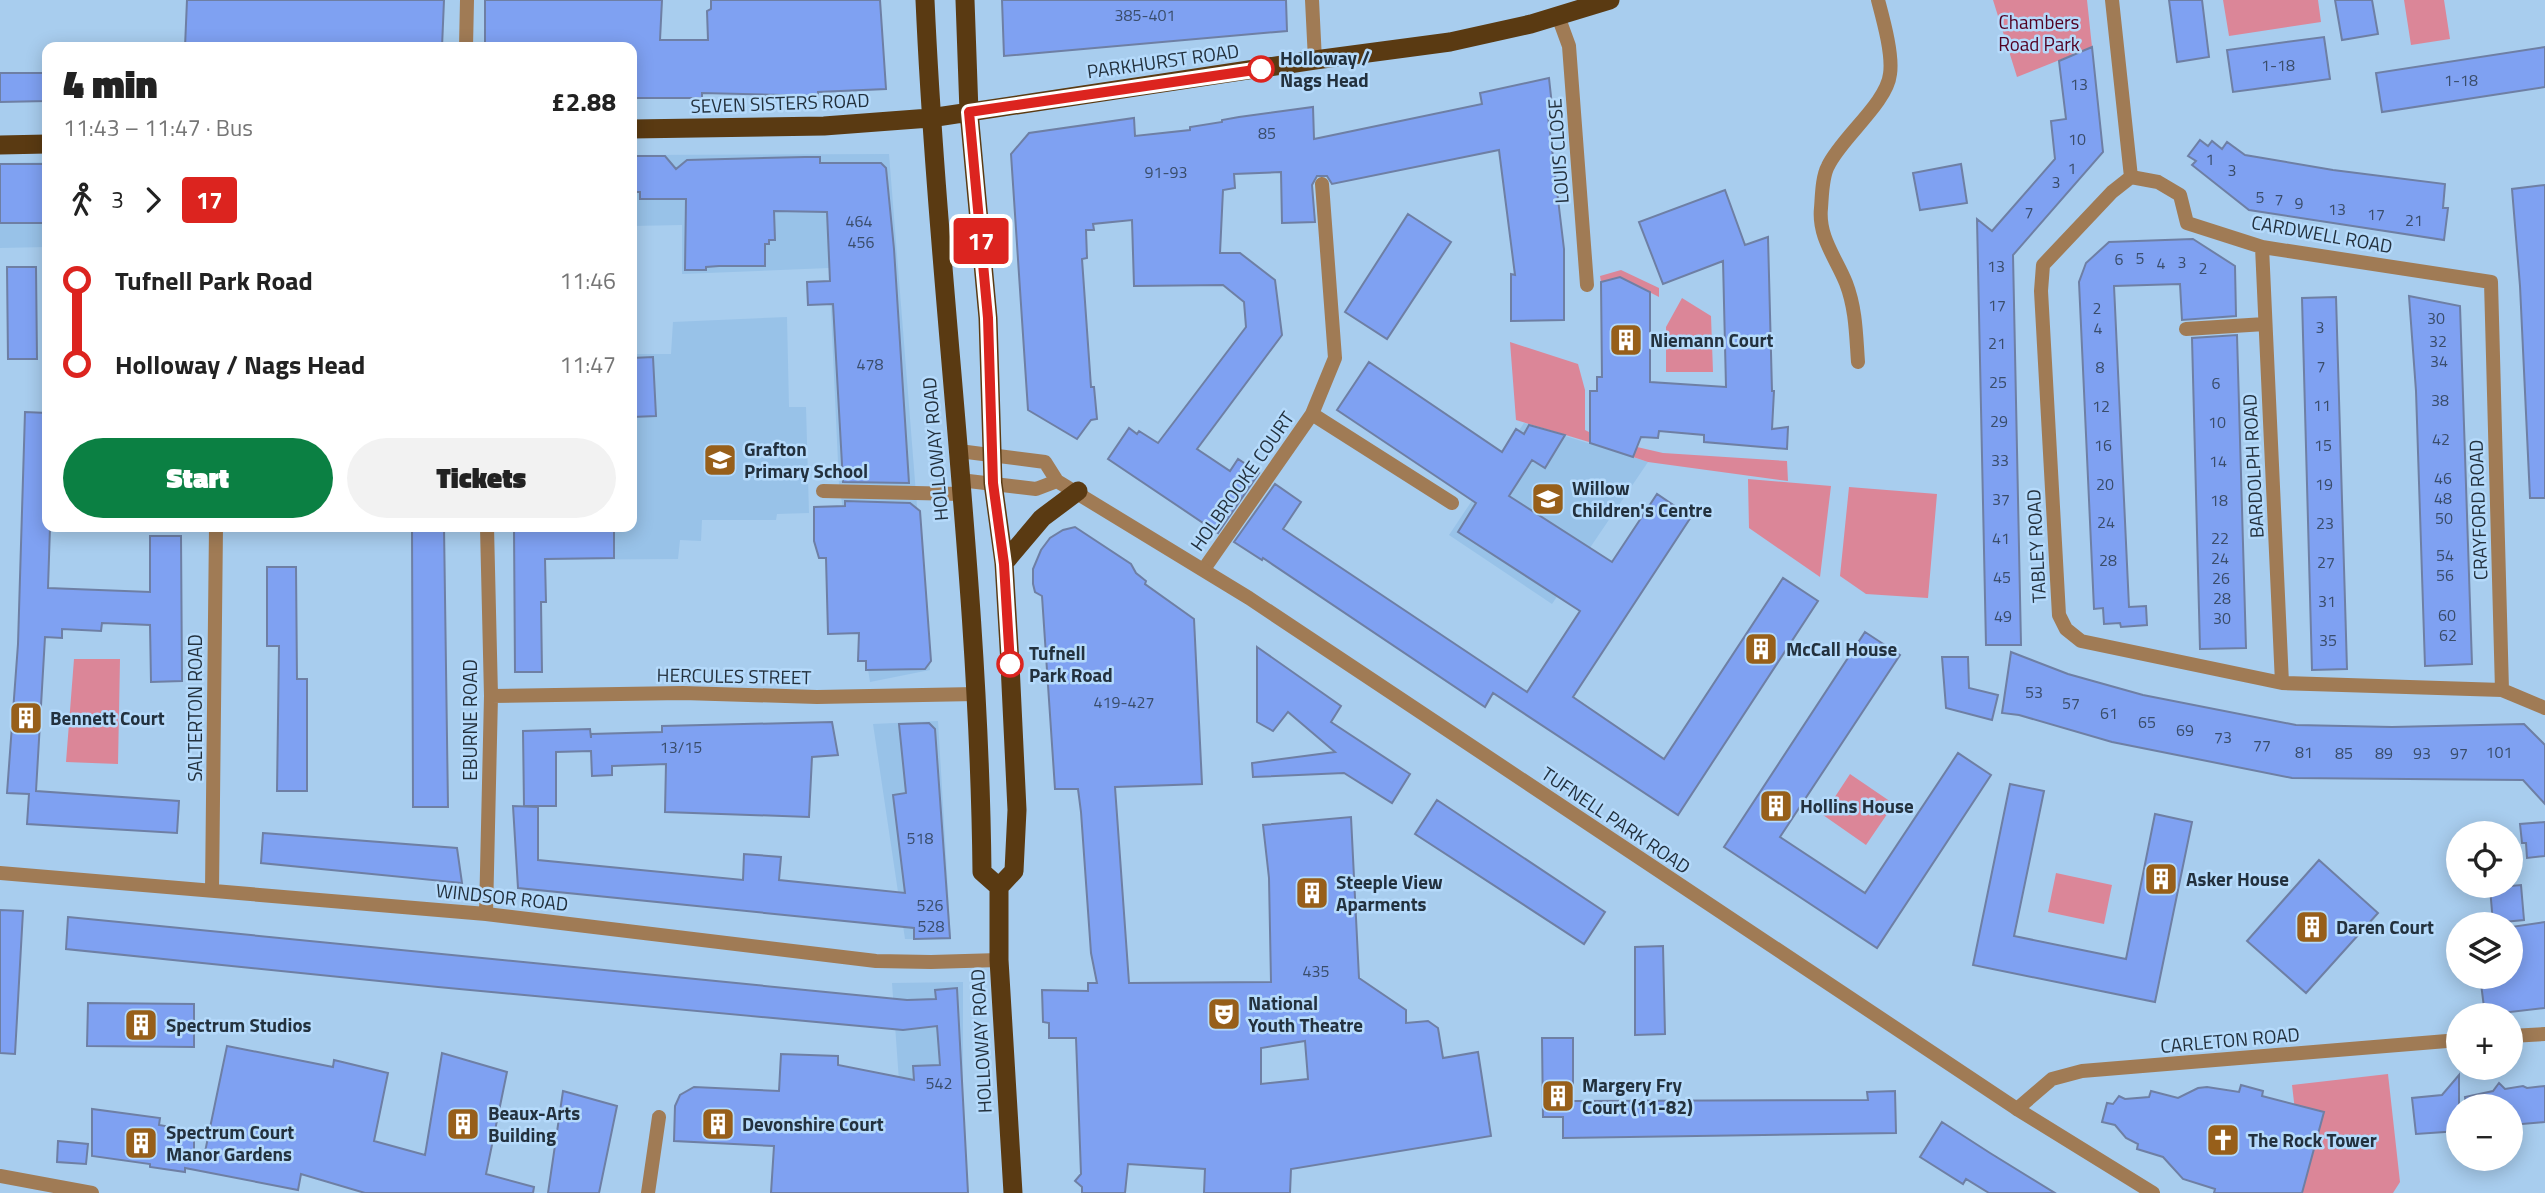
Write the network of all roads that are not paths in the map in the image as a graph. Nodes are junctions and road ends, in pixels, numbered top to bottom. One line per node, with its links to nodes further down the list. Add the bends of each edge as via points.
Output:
1 (467, 0): 9 (street)
2 (925, 0): 12 (highway, HOLLOWAY ROAD)
3 (965, 0): 11 (highway, HOLLOWAY ROAD)
4 (1312, 0): 10 (street)
5 (1610, 0): 8 (highway, PARKHURST ROAD)
6 (1878, 0): 23 (street, via 1891,75 1875,105 1826,167 1820,212 1827,249 1845,283 1855,317)
7 (2112, 0): 16 (street)
8 (1558, 16): 10 (highway, PARKHURST ROAD, via 1450,42); 20 (street, LOUIS CLOSE, via 1569,46)
9 (466, 42)
10 (1315, 60): 11 (highway, PARKHURST ROAD)
11 (969, 112): 12 (highway, PARKHURST ROAD); 26 (highway, HOLLOWAY ROAD, via 988,318)
12 (930, 118): 13 (highway, SEVEN SISTERS ROAD, via 824,126); 25 (highway, HOLLOWAY ROAD)
13 (637, 129)
14 (42, 144): 15 (highway)
15 (0, 145)
16 (2131, 177): 18 (street, CARDWELL ROAD, via 2158,182 2180,195 2188,223); 37 (street, TABLEY ROAD, via 2043,265 2059,615 2066,629 2081,641)
17 (1322, 184): 24 (street, HOLBROOKE COURT, via 1335,358)
18 (2262, 247): 19 (street, CARDWELL ROAD); 21 (street, BARDOLPH ROAD)
19 (2491, 282): 38 (street, CRAYFORD ROAD)
20 (1587, 285)
21 (2266, 324): 22 (street); 37 (street, BARDOLPH ROAD)
22 (2186, 329)
23 (1858, 362)
24 (1312, 414): 32 (street, HOLBROOKE COURT); 36 (street, HOLBROOKE COURT)
25 (959, 451): 26 (street, TUFNELL PARK ROAD); 29 (highway, HOLLOWAY ROAD)
26 (993, 454): 27 (street, TUFNELL PARK ROAD, via 1045,462); 28 (highway, HOLLOWAY ROAD)
27 (1057, 481): 28 (street, via 1036,489); 31 (street, TUFNELL PARK ROAD)
28 (993, 483): 29 (street); 35 (highway, HOLLOWAY ROAD)
29 (961, 487): 30 (street); 39 (highway, HOLLOWAY ROAD)
30 (823, 491)
31 (1078, 491): 35 (highway, via 1035,525); 36 (street, TUFNELL PARK ROAD)
32 (1452, 503)
33 (216, 532): 44 (street, SALTERTON ROAD)
34 (486, 532): 40 (street, EBURNE ROAD)
35 (1004, 564): 43 (highway, HOLLOWAY ROAD, via 1017,810 1014,871)
36 (1203, 569): 50 (street, TUFNELL PARK ROAD)
37 (2282, 684): 38 (street, TABLEY ROAD)
38 (2502, 690): 41 (street)
39 (976, 694): 40 (street, HERCULES STREET); 43 (highway, HOLLOWAY ROAD, via 982,872)
40 (491, 696): 45 (street, EBURNE ROAD)
41 (2545, 708)
42 (0, 873): 44 (street, WINDSOR ROAD)
43 (999, 887): 46 (highway, HOLLOWAY ROAD)
44 (212, 890): 45 (street, WINDSOR ROAD)
45 (486, 914): 46 (street, WINDSOR ROAD, via 876,961)
46 (999, 960): 55 (highway, HOLLOWAY ROAD)
47 (2545, 1034): 48 (street)
48 (2523, 1035)
49 (2446, 1041): 50 (street, CARLETON ROAD, via 2082,1071 2052,1079)
50 (2017, 1109): 56 (street, TUFNELL PARK ROAD)
51 (659, 1117): 54 (street)
52 (0, 1176): 53 (street)
53 (92, 1193)
54 (648, 1193)
55 (1013, 1193)
56 (2153, 1193)

